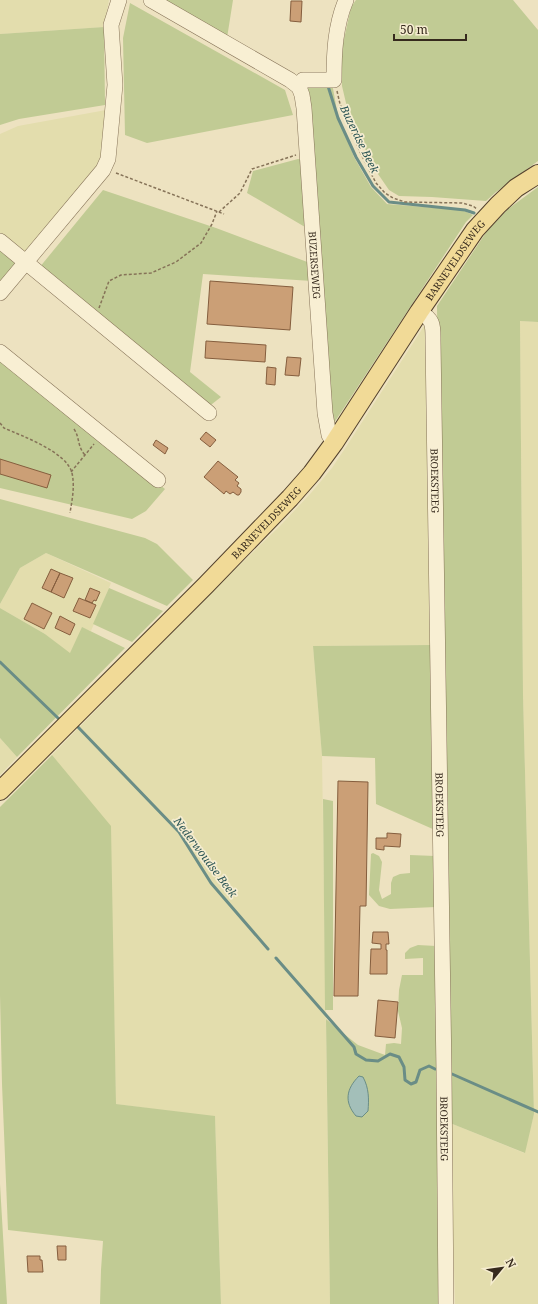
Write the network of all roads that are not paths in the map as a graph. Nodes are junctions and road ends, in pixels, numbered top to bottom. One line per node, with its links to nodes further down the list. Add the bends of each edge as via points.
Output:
1 (119, 0): 7 (street, via 111,25 115,85 108,159 104,168)
2 (151, 0): 4 (street, via 275,70)
3 (346, 0): 4 (street, via 334,48 334,80 303,80)
4 (299, 87): 12 (street, BUZERSEWEG, via 304,108 325,413 329,436)
5 (538, 174): 9 (main road, BARNEVELDSEWEG, via 516,188 498,205 490,219 475,230)
6 (0, 241): 7 (street)
7 (25, 262): 8 (street); 11 (street)
8 (0, 293)
9 (419, 312): 12 (main road, BARNEVELDSEWEG); 15 (street, BROEKSTEEG, via 431,321 434,342)
10 (0, 352): 13 (street)
11 (209, 413)
12 (334, 443): 14 (main road, BARNEVELDSEWEG, via 290,498)
13 (158, 480)
14 (0, 791)
15 (446, 1304)

